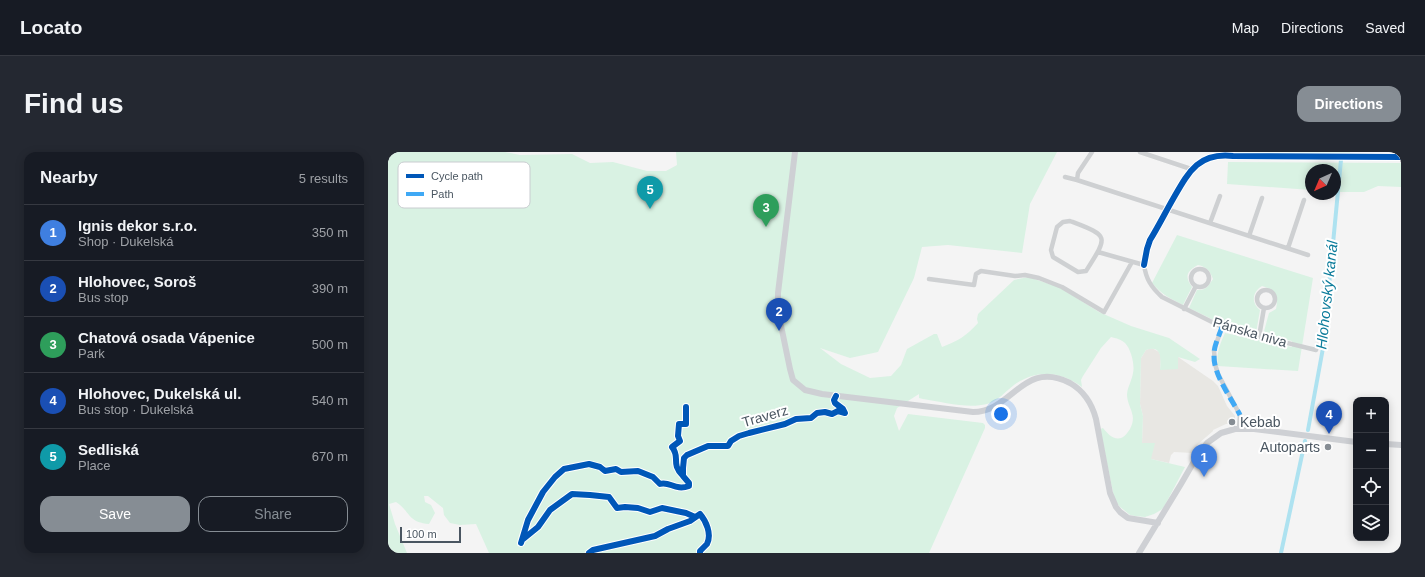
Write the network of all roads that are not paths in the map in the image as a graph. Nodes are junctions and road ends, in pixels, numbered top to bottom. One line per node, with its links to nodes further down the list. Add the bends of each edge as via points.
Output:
1 (795, 152): 35 (main road, via 778,293 781,328 793,380 806,390 822,394 983,412 1031,380 1062,380 1078,389 1091,405 1110,493 1118,509 1132,520)
2 (1092, 152): 12 (street, via 1078,173)
3 (1140, 152): 10 (street)
4 (1229, 152): 7 (street)
5 (1353, 152): 9 (street)
6 (1219, 154): 7 (street); 10 (street, via 1203,159)
7 (1233, 156): 9 (street)
8 (1401, 157): 9 (street)
9 (1353, 158)
10 (1191, 169): 16 (street)
11 (1065, 177): 12 (street)
12 (1077, 180): 16 (street)
13 (1220, 196): 17 (street)
14 (1262, 198): 18 (street)
15 (1304, 200): 19 (street)
16 (1167, 209): 17 (street); 23 (street, via 1147,248)
17 (1210, 223): 18 (street)
18 (1249, 236): 19 (street)
19 (1288, 248): 21 (street)
20 (1098, 252): 20 (street, via 1102,243 1101,236 1096,231 1070,221 1063,222 1057,227 1051,250 1053,257 1078,272 1086,271); 22 (street)
21 (1308, 255)
22 (1132, 262): 23 (street); 24 (street, via 1104,312 1054,283 1029,275 1015,276 981,271 976,274 974,285)
23 (1144, 265): 27 (street, Pánska niva, via 1148,282 1154,290)
24 (929, 279)
25 (1196, 286): 25 (street, via 1192,281 1192,273 1199,268 1205,270 1209,278 1207,283); 27 (street)
26 (1264, 308): 29 (street)
27 (1184, 309): 28 (street, Pánska niva)
28 (1222, 328): 29 (street, Pánska niva); 31 (street, via 1214,350 1215,364 1240,415)
29 (1259, 337): 30 (street, Pánska niva, via 1316,350)
30 (1317, 345)
31 (1240, 429): 32 (main road); 35 (main road, via 1223,432 1204,446)
32 (1353, 442)
33 (1389, 444): 34 (main road)
34 (1401, 446)
35 (1158, 523): 36 (main road)
36 (1139, 553)

